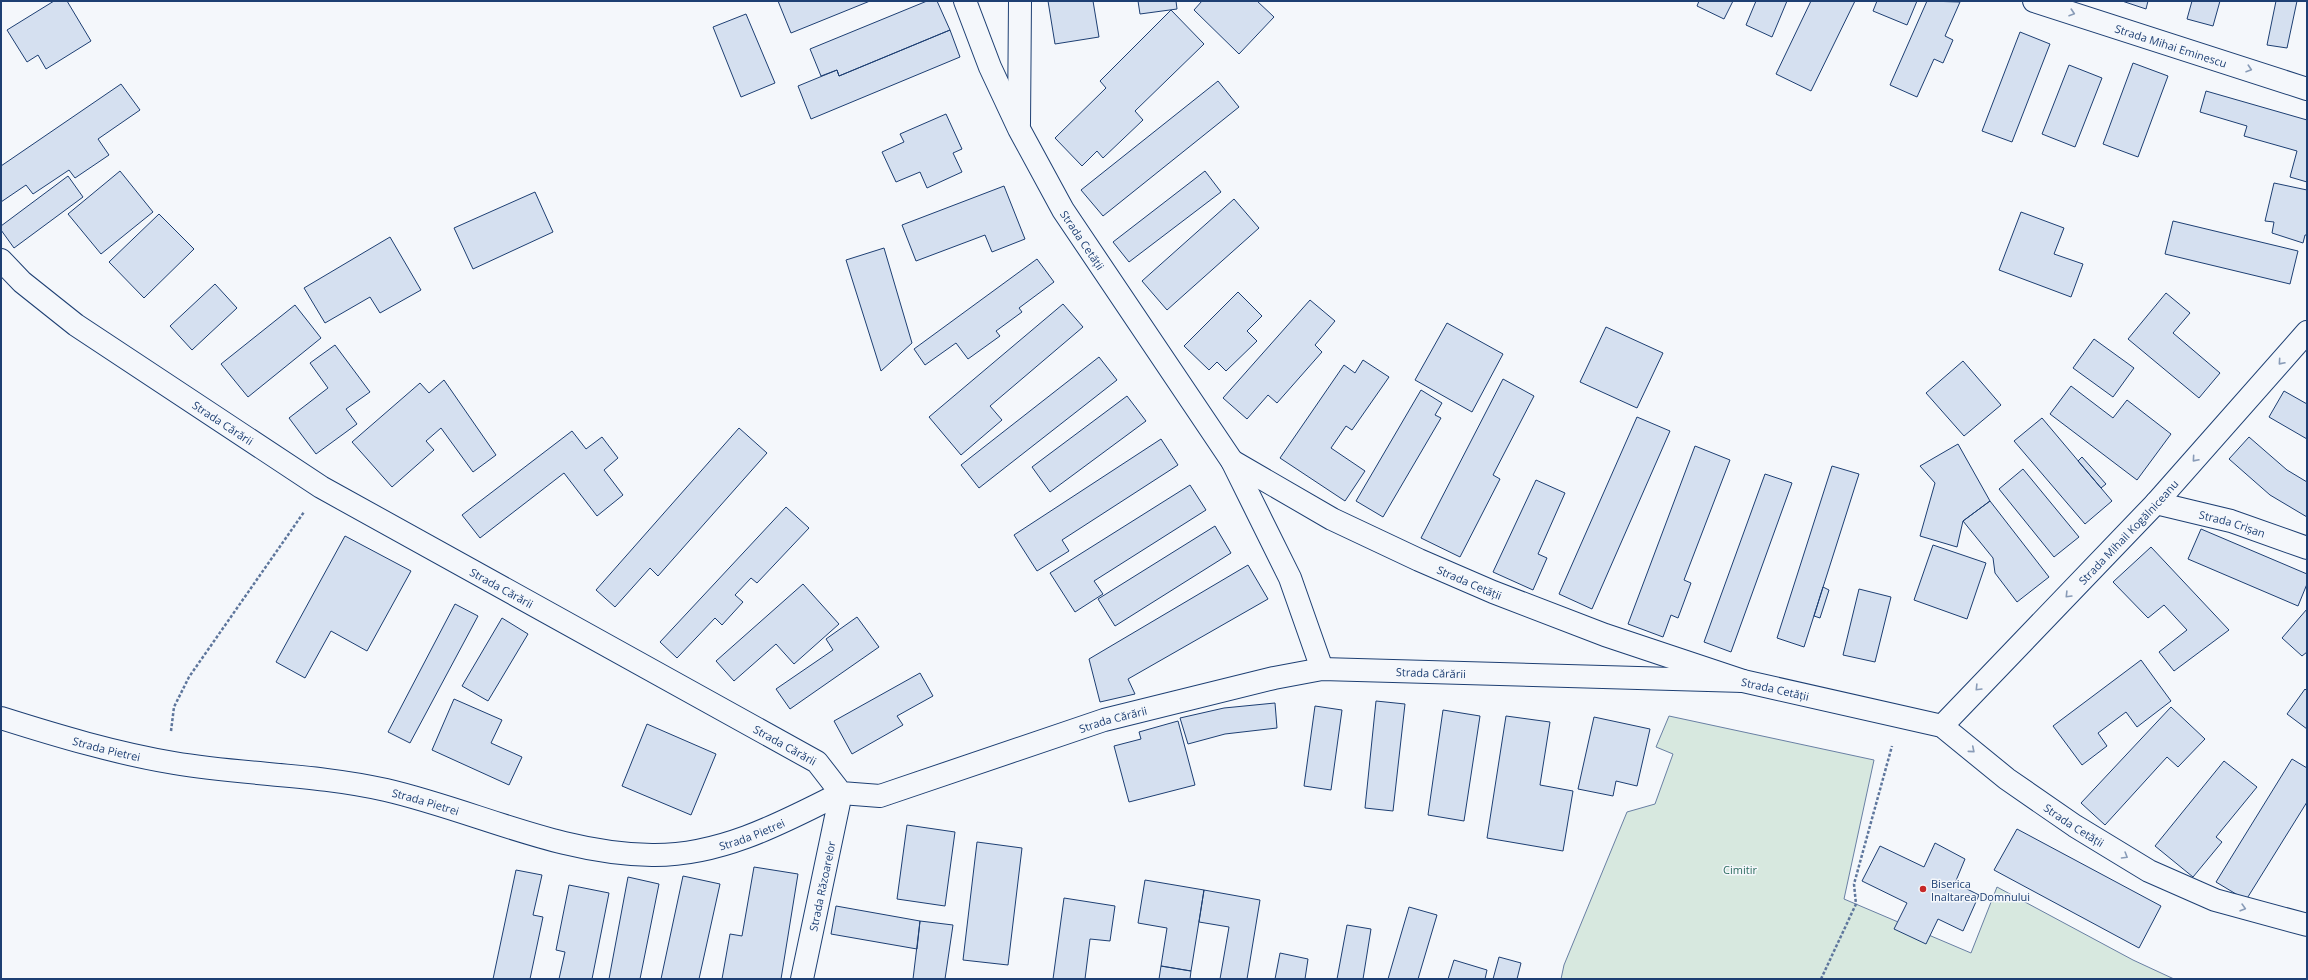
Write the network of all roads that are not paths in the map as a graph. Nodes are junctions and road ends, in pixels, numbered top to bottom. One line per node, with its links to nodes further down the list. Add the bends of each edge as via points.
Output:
1 (965, 1): 5 (street, Strada Cetății, via 990,67)
2 (1020, 1): 5 (street)
3 (2034, 1): 4 (street, Strada Mihai Eminescu, one-way to 4)
4 (2307, 89)
5 (1019, 129): 8 (street, Strada Cetății, via 1063,210)
6 (1, 260): 15 (street, Strada Cărării, via 22,282 76,325 321,487 816,762)
7 (2307, 332): 9 (street, Strada Mihail Kogălniceanu, one-way to 9)
8 (1232, 461): 11 (street, Strada Cetății, via 1290,578); 12 (street, Strada Cetății, via 1332,519 1493,592 1605,636)
9 (2156, 503): 10 (street, Strada Crișan, via 2231,521); 14 (street, Strada Mihail Kogălniceanu, one-way to 14)
10 (2307, 548)
11 (1322, 669): 12 (street, Strada Cărării); 15 (street, Strada Cărării, via 1274,678 1104,720 880,796)
12 (1743, 681): 14 (street, Strada Cetății)
13 (1, 718): 15 (street, Strada Pietrei, via 110,750 175,763 323,778 379,789 534,837 602,852 654,855 693,851 724,844 769,829)
14 (1942, 726): 16 (street, Strada Cetății, one-way to 16, via 2007,779 2075,826 2148,871 2215,900)
15 (841, 793): 17 (street, Strada Răzoarelor)
16 (2307, 925)
17 (802, 979)

